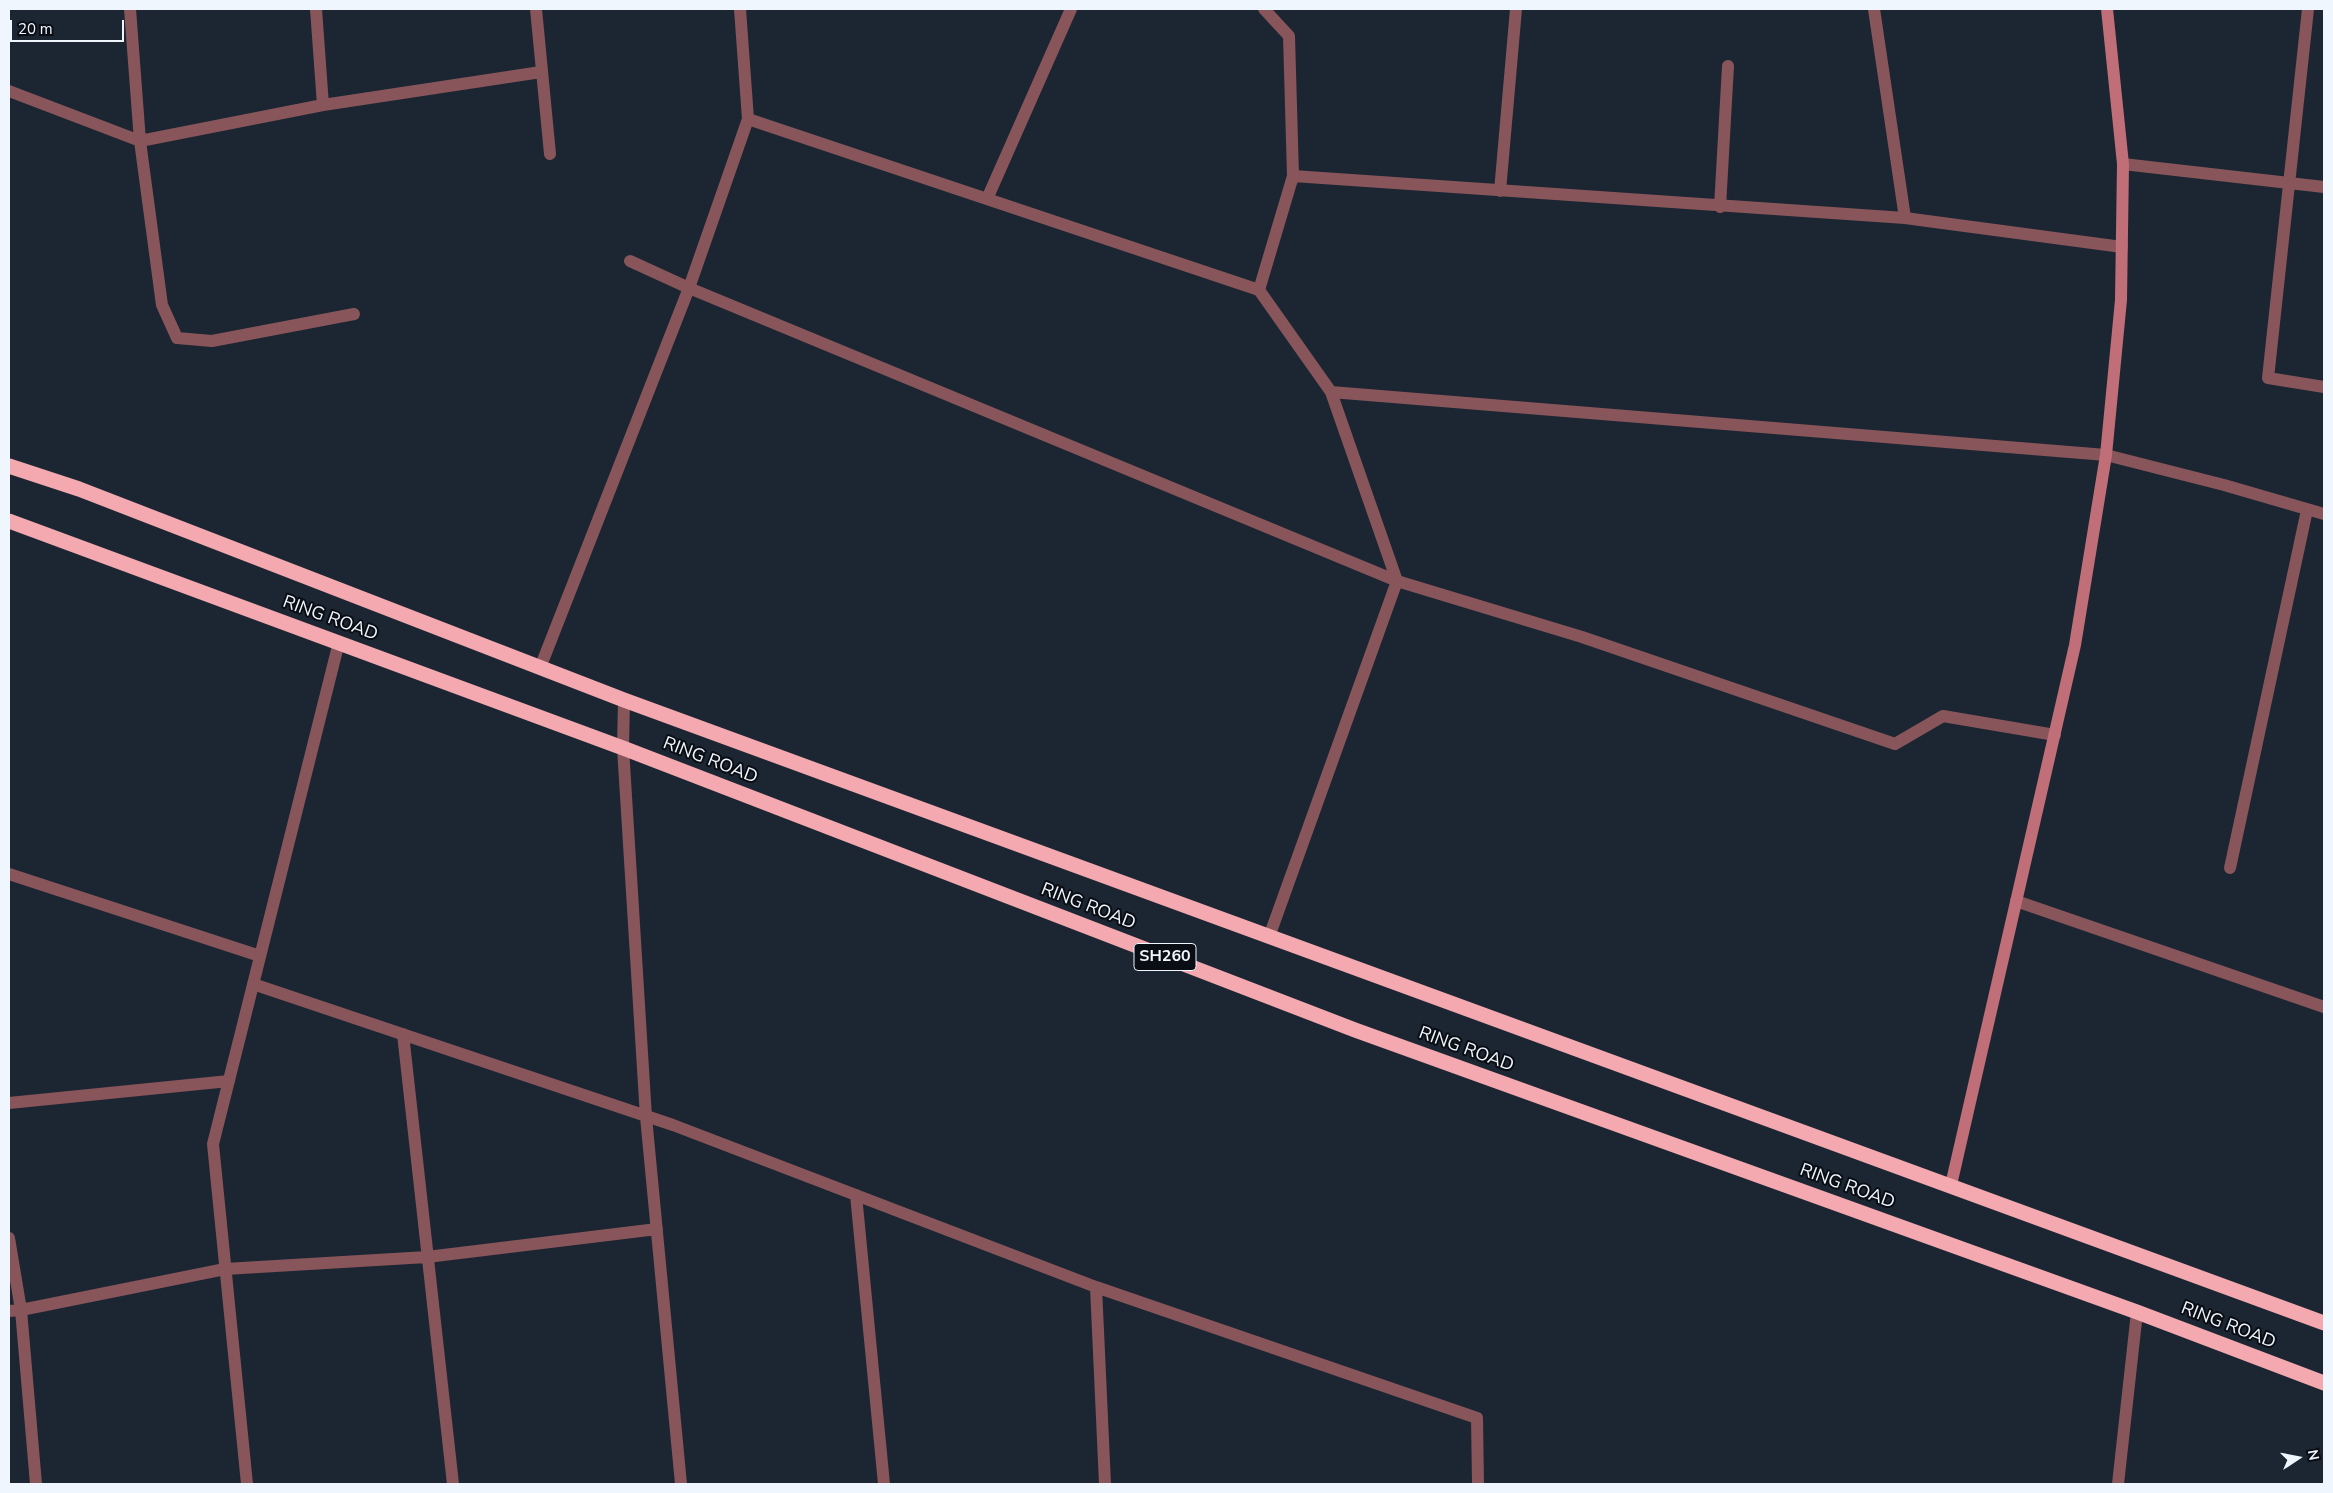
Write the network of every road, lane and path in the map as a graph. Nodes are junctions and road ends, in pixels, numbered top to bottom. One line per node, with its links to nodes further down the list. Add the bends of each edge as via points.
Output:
1 (130, 9): 16 (street)
2 (316, 9): 14 (street)
3 (536, 9): 12 (street)
4 (740, 9): 15 (street)
5 (1071, 9): 23 (street)
6 (1264, 9): 19 (street, via 1289,36)
7 (1516, 9): 22 (street)
8 (1874, 9): 25 (street)
9 (2108, 9): 18 (street)
10 (2308, 9): 20 (street)
11 (1728, 66): 24 (street)
12 (541, 72): 14 (street); 17 (street)
13 (9, 91): 16 (street)
14 (324, 105): 16 (street)
15 (748, 119): 23 (street); 28 (street)
16 (140, 141): 30 (street, via 162,305 177,338 212,341)
17 (550, 154)
18 (2123, 164): 20 (street); 26 (street)
19 (1293, 176): 22 (street); 29 (street)
20 (2289, 183): 21 (street); 31 (street, via 2268,378)
21 (2324, 187)
22 (1500, 191): 24 (street)
23 (987, 199): 29 (street)
24 (1720, 207): 25 (street)
25 (1905, 218): 26 (street)
26 (2122, 247): 33 (street, via 2121,300)
27 (630, 261): 28 (street)
28 (689, 288): 38 (street); 40 (street)
29 (1259, 290): 32 (street)
30 (354, 314)
31 (2324, 387)
32 (1331, 392): 33 (street); 38 (street)
33 (2106, 455): 35 (street); 42 (street, via 2075,645)
34 (9, 466): 40 (highway, RING ROAD, via 79,489)
35 (2307, 510): 36 (street); 44 (street)
36 (2324, 514)
37 (9, 521): 39 (highway, RING ROAD / SH260)
38 (1397, 580): 42 (street, via 1582,637 1895,744 1943,716); 47 (street)
39 (339, 642): 43 (highway, RING ROAD / SH260); 48 (street)
40 (540, 668): 41 (highway, RING ROAD)
41 (624, 700): 43 (street); 47 (highway, RING ROAD)
42 (2054, 735): 46 (street)
43 (623, 748): 54 (street); 63 (highway, RING ROAD / SH260, via 1355,1030)
44 (2230, 868)
45 (9, 874): 48 (street)
46 (2016, 901): 50 (street); 55 (street)
47 (1269, 937): 55 (highway, RING ROAD)
48 (260, 956): 49 (street)
49 (253, 984): 51 (street); 52 (street)
50 (2324, 1007)
51 (403, 1034): 54 (street); 59 (street)
52 (229, 1081): 53 (street); 60 (street, via 213,1144)
53 (9, 1103)
54 (646, 1117): 56 (street); 57 (street)
55 (1951, 1185): 64 (highway, RING ROAD)
56 (856, 1195): 61 (street); 70 (street)
57 (657, 1229): 59 (street); 69 (street)
58 (9, 1238): 62 (street)
59 (427, 1257): 60 (street); 68 (street)
60 (226, 1269): 62 (street); 67 (street)
61 (1096, 1287): 71 (street); 72 (street, via 1477,1418)
62 (15, 1310): 66 (street)
63 (2137, 1312): 65 (highway, RING ROAD / SH260); 73 (street)
64 (2324, 1323)
65 (2324, 1383)
66 (36, 1484)
67 (247, 1484)
68 (453, 1484)
69 (681, 1484)
70 (884, 1484)
71 (1105, 1484)
72 (1478, 1484)
73 (2118, 1484)

